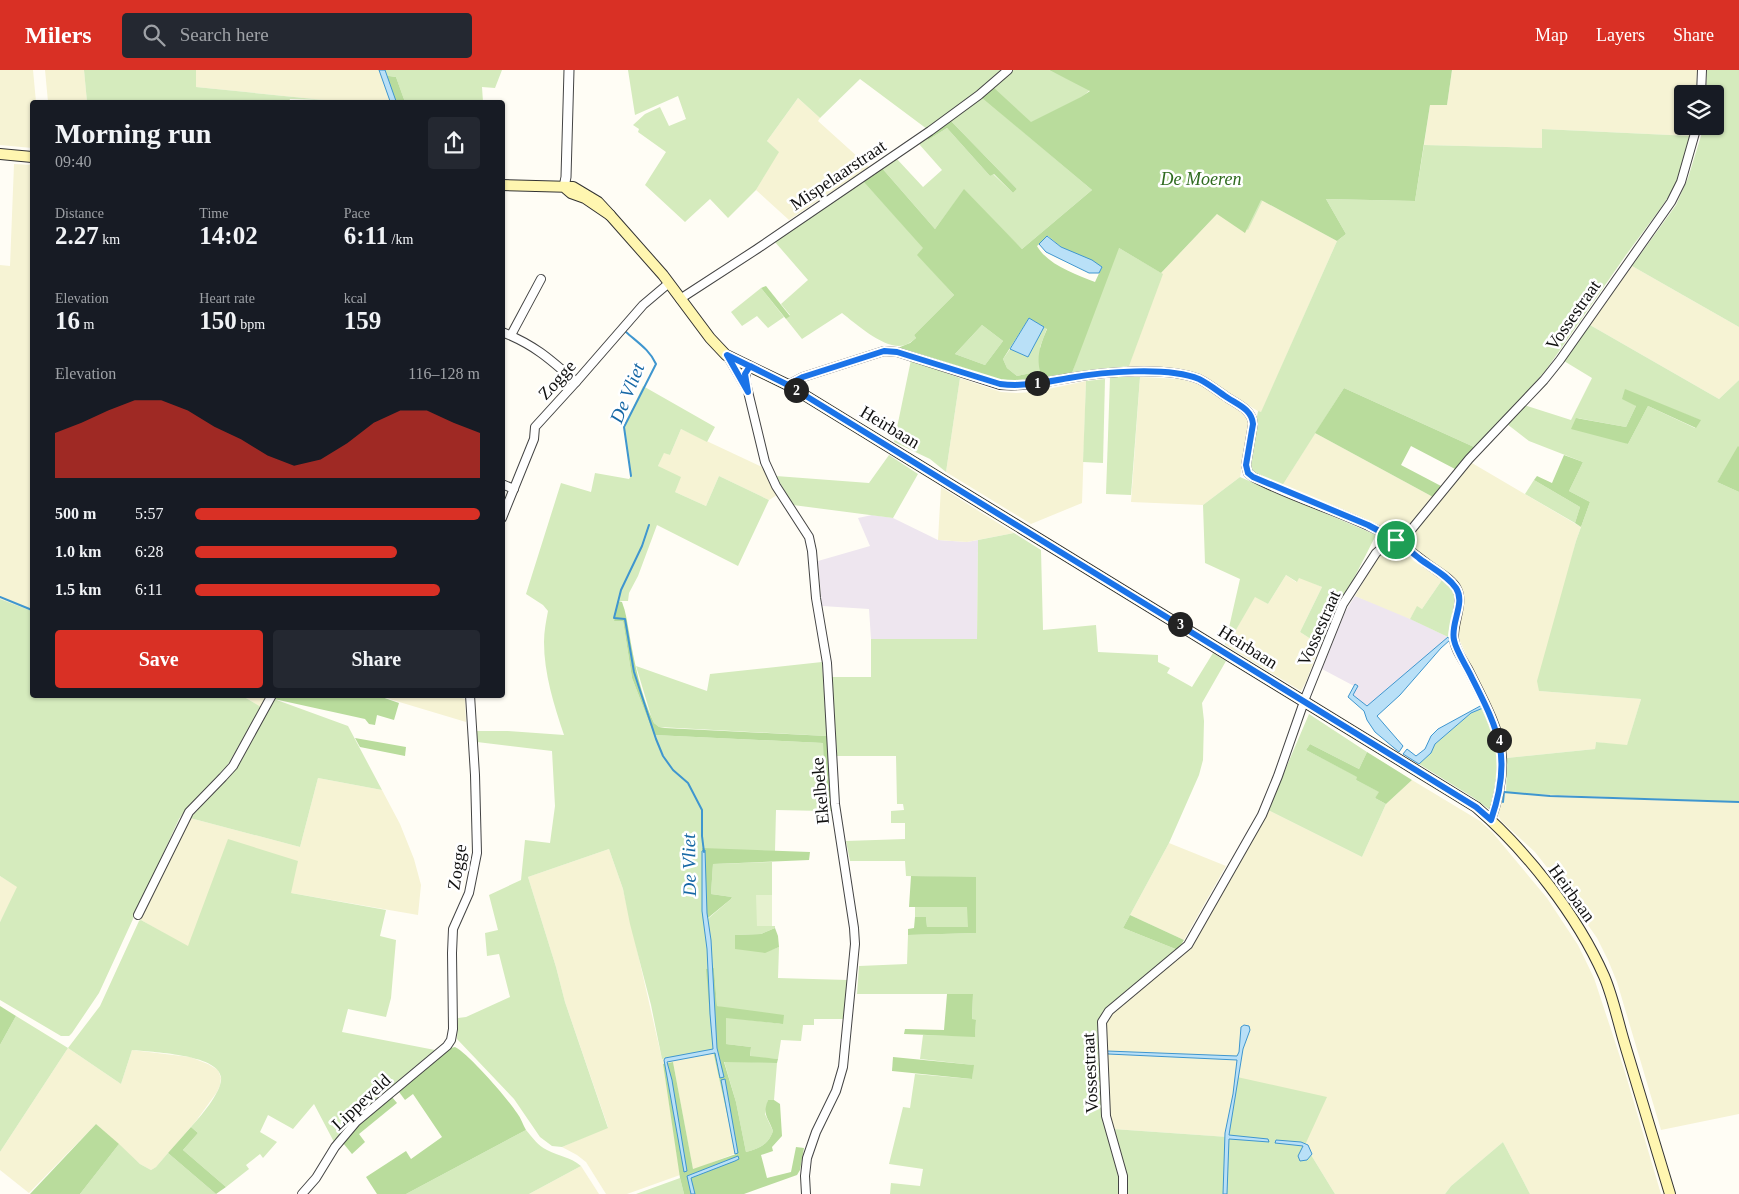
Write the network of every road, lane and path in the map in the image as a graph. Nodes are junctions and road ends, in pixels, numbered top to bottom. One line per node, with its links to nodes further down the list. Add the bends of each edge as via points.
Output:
1 (569, 70): 9 (street)
2 (1008, 70): 12 (street, Mispelaarstraat, via 930,131)
3 (1702, 70): 4 (street)
4 (1701, 85)
5 (1694, 135): 23 (street, Vossestraat, via 1681,182 1671,202 1560,360 1469,459 1411,530)
6 (0, 154): 7 (main road)
7 (30, 157)
8 (505, 185): 9 (main road, Heirbaan)
9 (564, 186): 11 (main road, Heirbaan, via 610,216)
10 (541, 279): 14 (street)
11 (668, 283): 12 (main road, Heirbaan); 17 (street, Zogge, via 642,305)
12 (680, 299): 15 (main road, Heirbaan)
13 (505, 333): 14 (street)
14 (511, 335): 17 (street, via 539,350)
15 (727, 355): 16 (main road, Heirbaan); 19 (street, Ekelbeke)
16 (750, 366): 18 (main road, Heirbaan); 19 (street, Ekelbeke, via 745,374)
17 (576, 382): 21 (street, Zogge, via 534,427 534,439)
18 (788, 385): 23 (street, via 803,377 884,351 1017,386 1128,372 1193,378 1203,381 1247,410 1253,418 1246,465 1253,477); 26 (main road, Heirbaan)
19 (748, 392): 31 (street, Ekelbeke, via 765,462 776,486 809,537 812,551 826,663 835,804 854,928 843,1067 807,1158)
20 (505, 485): 21 (street)
21 (514, 489): 22 (street, Zogge)
22 (505, 511)
23 (1396, 540): 26 (street, Vossestraat, via 1376,554 1343,604); 27 (street, via 1447,579 1459,593 1454,641 1499,737 1502,755 1502,774)
24 (270, 698): 28 (street, via 233,766 189,812)
25 (470, 698): 29 (street, Zogge, via 477,852 469,893 453,929)
26 (1304, 700): 27 (main road, Heirbaan, via 1476,807); 32 (street, Vossestraat, via 1262,815 1188,945 1109,1011 1102,1022 1106,1116 1123,1176)
27 (1491, 820): 33 (main road, Heirbaan, via 1564,907 1605,977)
28 (138, 915)
29 (451, 1040): 30 (street, Lippeveld, via 448,1046 356,1122)
30 (302, 1194)
31 (806, 1194)
32 (1123, 1194)
33 (1670, 1194)

